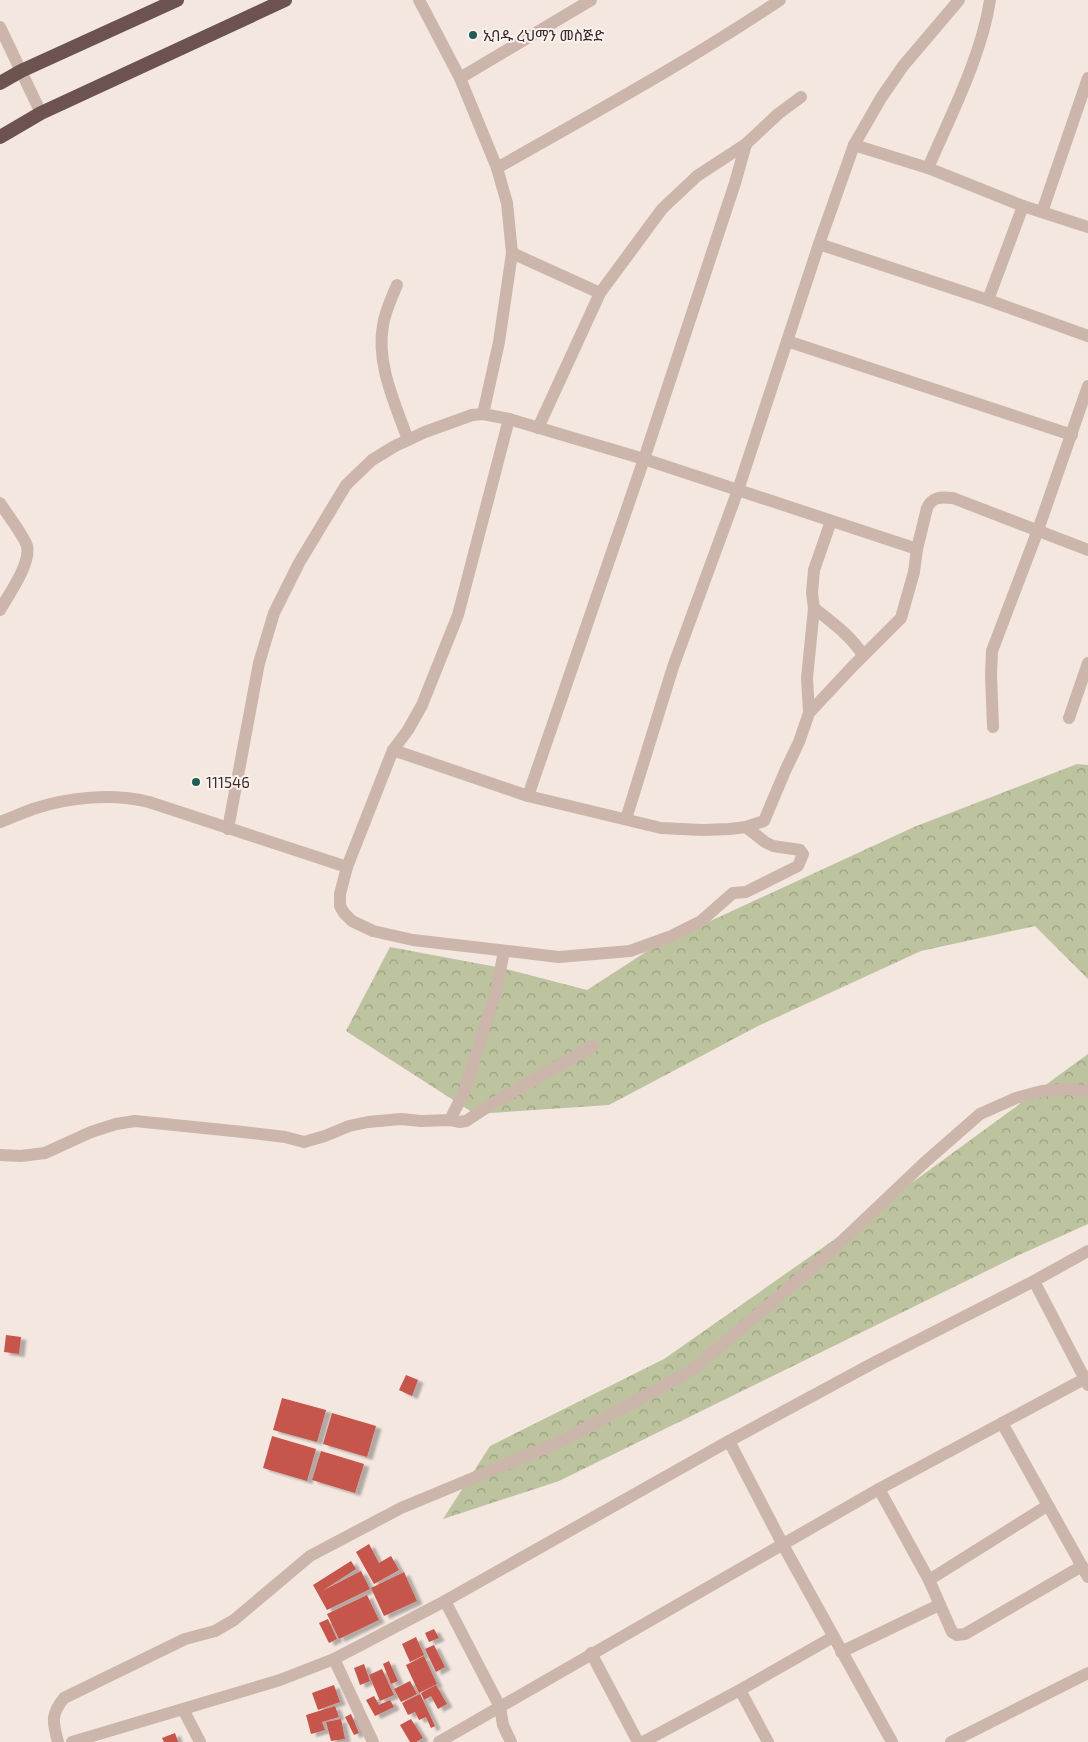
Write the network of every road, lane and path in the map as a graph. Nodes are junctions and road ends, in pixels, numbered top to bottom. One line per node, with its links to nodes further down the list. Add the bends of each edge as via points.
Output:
1 (177, 0): 9 (highway)
2 (285, 0): 14 (highway)
3 (420, 0): 10 (street)
4 (591, 0): 10 (street)
5 (780, 0): 18 (street, via 654,79)
6 (959, 0): 17 (street, via 902,66)
7 (990, 0): 19 (street, via 976,54)
8 (0, 26): 9 (street)
9 (21, 71): 12 (highway); 14 (street)
10 (460, 78): 18 (street)
11 (1088, 78): 21 (street)
12 (0, 83)
13 (801, 97): 16 (street)
14 (40, 113): 15 (highway)
15 (0, 137)
16 (746, 144): 26 (street, via 697,176 662,209); 36 (street)
17 (854, 146): 19 (street); 23 (street)
18 (497, 168): 24 (street, via 507,203)
19 (928, 168): 20 (street)
20 (1023, 206): 21 (street); 27 (street)
21 (1042, 212): 22 (street)
22 (1088, 227)
23 (819, 244): 27 (street); 29 (street)
24 (512, 253): 26 (street); 31 (street, via 499,342)
25 (397, 285): 35 (street, via 383,323 381,347 386,375)
26 (600, 293): 33 (street)
27 (988, 300): 28 (street)
28 (1088, 336)
29 (787, 341): 34 (street); 37 (street)
30 (1088, 386): 34 (street)
31 (483, 414): 32 (street); 35 (street, via 472,415)
32 (509, 419): 33 (street); 50 (street, via 458,615 422,705)
33 (538, 428): 36 (street)
34 (1072, 435): 40 (street)
35 (408, 440): 55 (street, via 372,460 346,485 299,563 274,613 259,663)
36 (644, 459): 37 (street); 51 (street)
37 (738, 490): 39 (street); 52 (street, via 673,667)
38 (0, 503): 44 (street, via 27,545 28,556)
39 (831, 521): 41 (street); 43 (street, via 814,570)
40 (1038, 530): 41 (street, via 954,498 936,498 927,508); 42 (street); 49 (street, via 992,651)
41 (917, 549): 45 (street, via 901,618)
42 (1088, 550)
43 (814, 608): 45 (street, via 843,632); 47 (street, via 808,678)
44 (0, 610)
45 (863, 656): 47 (street)
46 (1088, 663): 48 (street)
47 (809, 713): 54 (street, via 768,814 764,821)
48 (1069, 718)
49 (993, 727)
50 (393, 750): 51 (street); 56 (street)
51 (528, 796): 52 (street)
52 (626, 819): 54 (street, via 661,828)
53 (0, 822): 55 (street, via 59,802 128,797)
54 (746, 827): 57 (street, via 773,846 800,850 803,854 798,866 746,892 733,893 701,921 630,951 559,957)
55 (228, 829): 56 (street)
56 (347, 867): 57 (street, via 340,906 352,921 373,931 413,940)
57 (504, 951): 60 (street, via 497,988 465,1090)
58 (593, 1046): 60 (street, via 466,1121)
59 (1088, 1091): 83 (street, via 1065,1088 1042,1091 980,1114 826,1257 691,1371 560,1442 401,1508 310,1556 228,1624 185,1639 64,1698 52,1720)
60 (450, 1120): 61 (street, via 368,1122 304,1142 244,1132 135,1121 90,1132 45,1153)
61 (0, 1154)
62 (1088, 1251): 63 (street)
63 (1034, 1281): 64 (street); 66 (street)
64 (1087, 1380): 65 (street)
65 (1002, 1424): 67 (street); 68 (street)
66 (729, 1441): 69 (street); 73 (street)
67 (879, 1489): 69 (street); 72 (street)
68 (1048, 1506): 70 (street); 72 (street)
69 (783, 1545): 75 (street); 77 (street)
70 (1082, 1566): 71 (street); 74 (street, via 962,1636 952,1632)
71 (1088, 1577)
72 (929, 1580): 74 (street)
73 (445, 1601): 78 (street); 81 (street)
74 (939, 1605): 76 (street)
75 (833, 1637): 76 (street); 80 (street)
76 (841, 1652): 92 (street)
77 (591, 1653): 81 (street); 89 (street)
78 (334, 1659): 82 (street, via 280,1680); 86 (street)
79 (1088, 1673): 93 (street)
80 (740, 1690): 90 (street); 91 (street)
81 (500, 1707): 87 (street); 88 (street)
82 (183, 1709): 84 (street); 85 (street)
83 (58, 1742)
84 (72, 1742)
85 (200, 1742)
86 (373, 1742)
87 (439, 1742)
88 (510, 1742)
89 (638, 1742)
90 (643, 1742)
91 (768, 1742)
92 (892, 1742)
93 (951, 1742)

